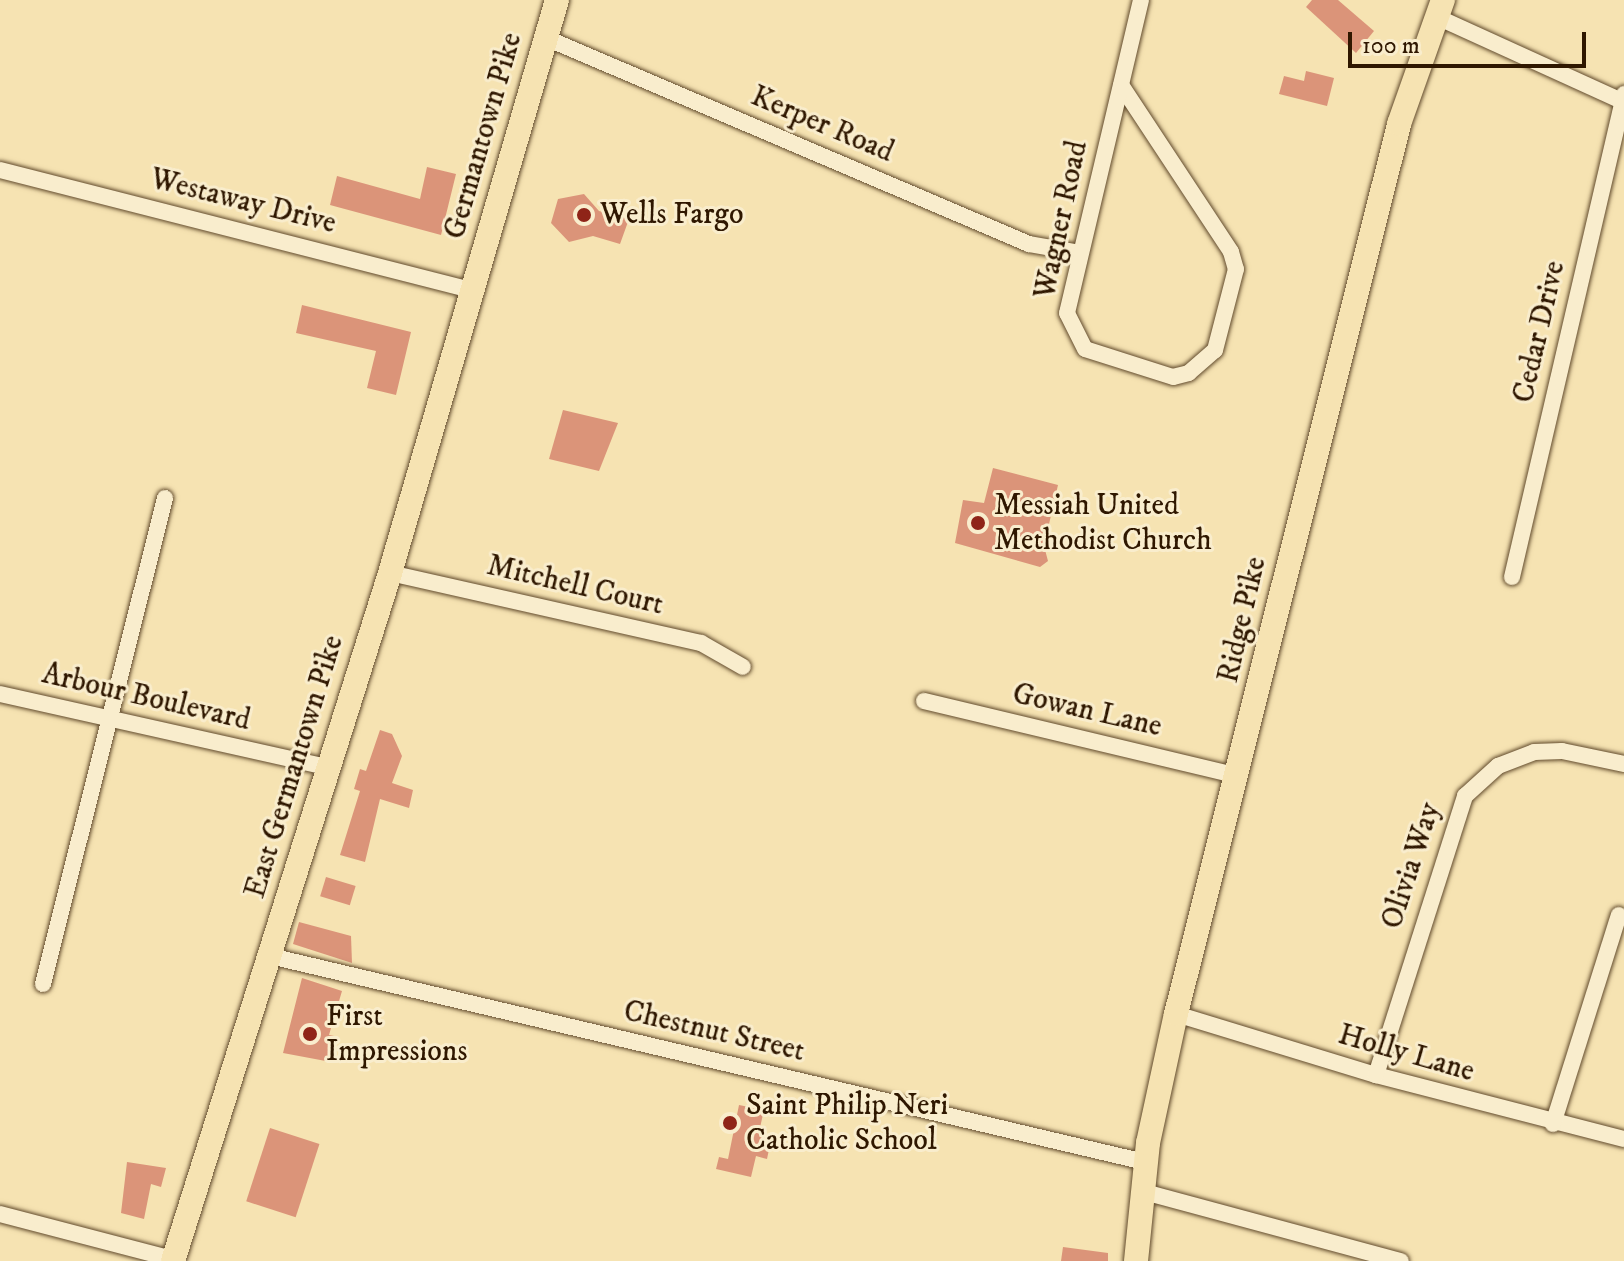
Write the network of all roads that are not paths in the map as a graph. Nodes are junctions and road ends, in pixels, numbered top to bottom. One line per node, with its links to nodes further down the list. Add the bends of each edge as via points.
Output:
1 (557, 0): 4 (main road, Germantown Pike)
2 (1141, 0): 5 (street, Wagner Road)
3 (1439, 8): 6 (street); 19 (main road, Ridge Pike, via 1399,124)
4 (546, 38): 8 (street, Kerper Road, via 1029,244); 9 (main road, Germantown Pike)
5 (1121, 85): 8 (street, Wagner Road); 8 (street, Wagner Road, via 1231,252 1234,287 1215,350 1189,373 1173,377 1085,349 1067,313)
6 (1623, 99): 12 (street, Cedar Drive)
7 (0, 170): 9 (street, Westaway Drive)
8 (1080, 253)
9 (472, 290): 11 (main road, East Germantown Pike)
10 (165, 498): 16 (street)
11 (390, 573): 13 (street, Mitchell Court, via 701,643); 18 (main road, East Germantown Pike)
12 (1512, 577)
13 (743, 667)
14 (0, 694): 16 (street, Arbour Boulevard)
15 (924, 701): 19 (street, Gowan Lane)
16 (109, 721): 18 (street, Arbour Boulevard); 22 (street)
17 (1624, 764): 24 (street, Olivia Way, via 1562,751 1534,752 1498,766 1465,796)
18 (326, 767): 21 (main road, East Germantown Pike)
19 (1238, 776): 23 (main road, Ridge Pike)
20 (1619, 915): 25 (street)
21 (270, 956): 27 (street, Chestnut Street); 30 (main road, East Germantown Pike)
22 (43, 984)
23 (1176, 1014): 24 (street, Holly Lane); 27 (main road, Ridge Pike)
24 (1376, 1075): 25 (street, Holly Lane)
25 (1553, 1124): 26 (street, Holly Lane)
26 (1624, 1139)
27 (1145, 1162): 28 (main road, Ridge Pike)
28 (1141, 1191): 31 (main road, Ridge Pike); 32 (street)
29 (0, 1214): 30 (street)
30 (173, 1260)
31 (1136, 1261)
32 (1401, 1261)

